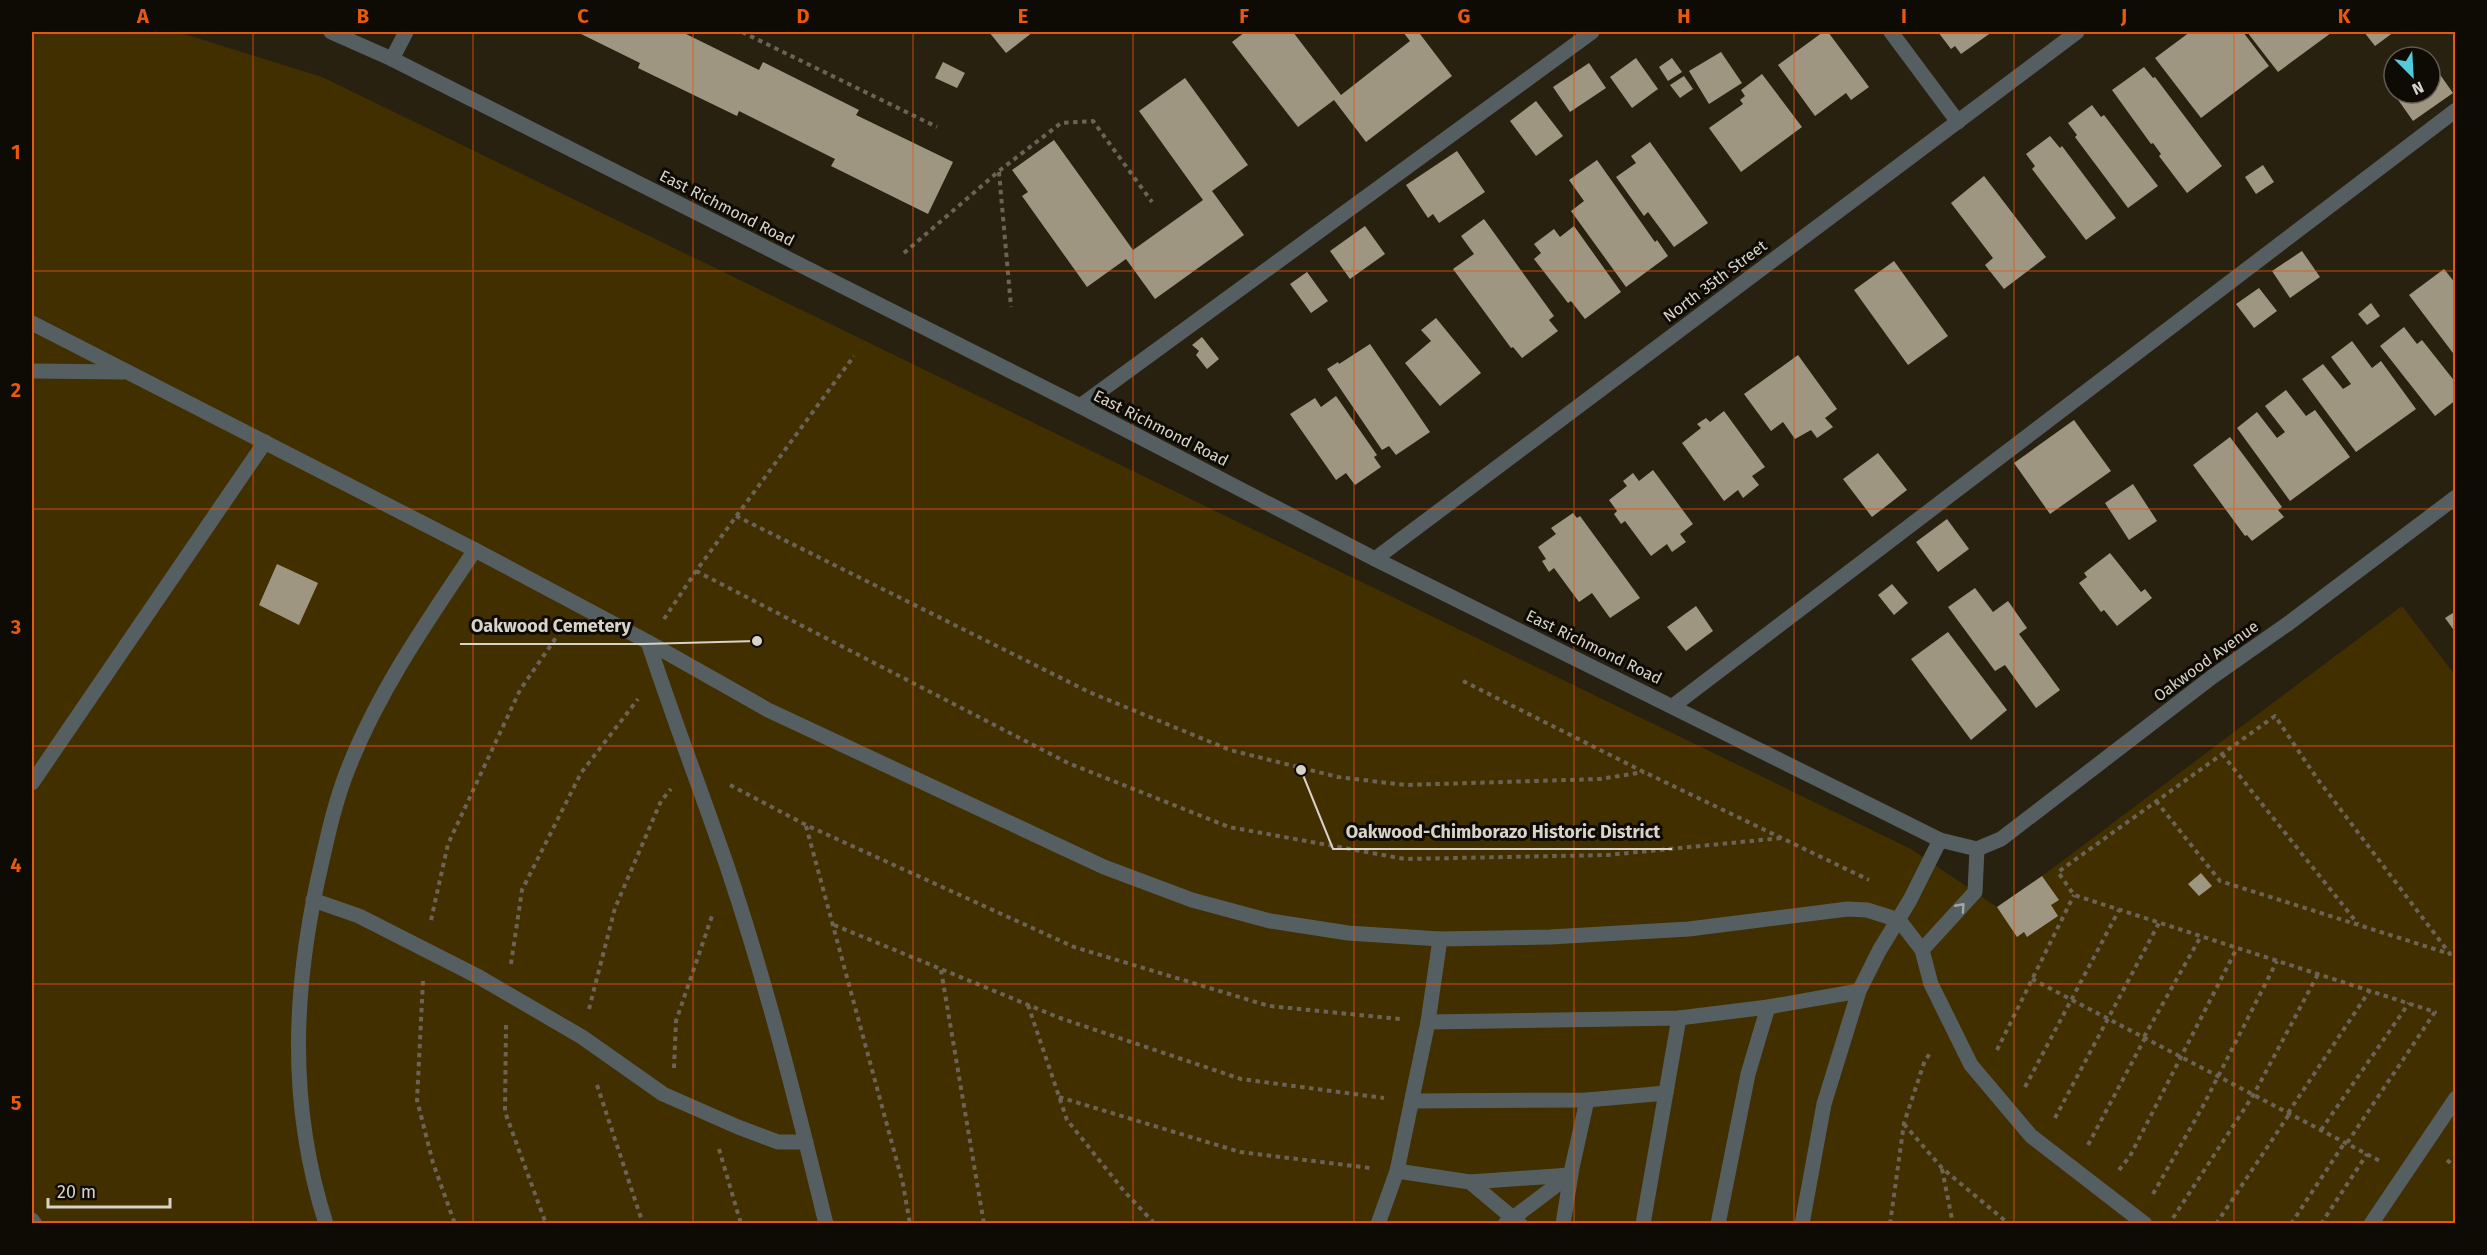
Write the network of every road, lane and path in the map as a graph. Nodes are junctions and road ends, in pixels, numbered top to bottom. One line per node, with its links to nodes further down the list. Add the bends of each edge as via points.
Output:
1 (331, 32): 7 (street, East Richmond Road)
2 (406, 32): 7 (street)
3 (742, 32): 10 (path)
4 (1592, 32): 19 (street)
5 (1891, 32): 9 (street)
6 (2077, 32): 9 (street, North 35th Street)
7 (392, 59): 19 (street, East Richmond Road)
8 (2456, 110): 30 (street)
9 (1958, 122): 24 (street, North 35th Street)
10 (937, 127)
11 (999, 171): 12 (path, via 1061,123 1093,121); 13 (path); 14 (path)
12 (1152, 202)
13 (904, 254)
14 (1011, 307)
15 (32, 323): 18 (street)
16 (854, 356): 22 (path)
17 (32, 371): 18 (street)
18 (127, 373): 20 (street)
19 (1080, 406): 24 (street, East Richmond Road)
20 (265, 442): 23 (street); 34 (street)
21 (2456, 497): 39 (street, Oakwood Avenue, via 2001,839)
22 (736, 516): 25 (path); 33 (path, via 1089,692 1230,750 1338,777 1405,785 1599,779)
23 (475, 550): 26 (street); 42 (street, via 408,651 373,714 348,770)
24 (1375, 559): 30 (street, East Richmond Road)
25 (696, 571): 27 (path); 37 (path, via 1068,762 1229,827 1405,859 1608,855)
26 (578, 606): 27 (street); 52 (path, via 520,690 448,844)
27 (648, 642): 28 (street); 50 (street, via 768,710 1104,867 1192,900 1270,921 1348,933)
28 (658, 672): 32 (street); 60 (path, via 582,773 522,890)
29 (1462, 681): 33 (path)
30 (1673, 706): 38 (street, East Richmond Road)
31 (2222, 754): 35 (path); 48 (path); 48 (path, via 2275,716 2316,777 2451,954)
32 (692, 765): 36 (path); 40 (street); 69 (path, via 661,801 615,908)
33 (1644, 772): 37 (path)
34 (32, 783)
35 (2156, 801): 41 (path, via 2058,872); 48 (path, via 2220,881)
36 (806, 825): 47 (path); 67 (path, via 1074,947 1269,1006)
37 (1782, 838): 43 (path)
38 (1940, 840): 39 (street, East Richmond Road); 43 (street)
39 (1977, 849): 53 (street, one-way to 39, via 1975,892)
40 (728, 870): 78 (path, via 676,1021); 87 (street)
41 (2074, 895): 44 (path); 57 (path)
42 (313, 900): 52 (street, via 359,916); 102 (street, via 299,1012 298,1078 305,1142)
43 (1910, 900): 45 (street)
44 (2119, 910): 46 (path); 61 (path)
45 (1899, 920): 50 (street, via 1867,909 1848,909 1689,930); 53 (street); 59 (street)
46 (2159, 923): 49 (path); 66 (path)
47 (834, 925): 55 (path); 108 (path, via 903,1184)
48 (2359, 925)
49 (2201, 936): 51 (path); 70 (path)
50 (1440, 939): 67 (street)
51 (2237, 948): 54 (path); 72 (path)
52 (424, 950): 60 (street); 103 (path, via 417,1100 433,1163)
53 (1922, 950): 68 (street, via 1931,984)
54 (2277, 961): 56 (path); 73 (path)
55 (941, 969): 63 (path); 109 (path)
56 (2319, 974): 58 (path); 76 (path)
57 (2032, 979): 61 (path); 71 (path)
58 (2370, 990): 62 (path); 82 (path)
59 (1859, 991): 64 (street); 115 (street, via 1824,1104)
60 (507, 994): 69 (street); 104 (path, via 504,1112)
61 (2072, 999): 66 (path); 74 (path)
62 (2409, 1003): 86 (path); 88 (path, via 2435,1012)
63 (1027, 1005): 77 (path); 81 (path, via 1241,1079)
64 (1768, 1008): 65 (street); 114 (street, via 1748,1074)
65 (1678, 1018): 67 (street); 75 (street)
66 (2109, 1019): 70 (path); 85 (path)
67 (1428, 1022): 81 (street)
68 (1951, 1023): 84 (path, via 1925,1060); 119 (street, via 1971,1065 2031,1136)
69 (582, 1037): 78 (street); 105 (path)
70 (2145, 1037): 72 (path); 89 (path)
71 (1994, 1056)
72 (2182, 1057): 73 (path); 95 (path, via 2130,1156)
73 (2217, 1075): 76 (path); 97 (path, via 2204,1106)
74 (2021, 1092)
75 (1666, 1093): 80 (street); 113 (street)
76 (2254, 1094): 82 (path); 100 (path)
77 (1059, 1097): 92 (path, via 1240,1152); 110 (path, via 1067,1120)
78 (672, 1098): 83 (street)
79 (2456, 1098): 93 (street)
80 (1587, 1100): 81 (street); 94 (street)
81 (1412, 1101): 92 (street)
82 (2289, 1113): 86 (path); 120 (path)
83 (709, 1114): 87 (street, via 778,1142); 106 (path)
84 (1904, 1123): 91 (path); 116 (path)
85 (2051, 1126)
86 (2321, 1130): 88 (path)
87 (806, 1142): 107 (street)
88 (2346, 1143): 90 (path); 121 (path)
89 (2083, 1153)
90 (2367, 1154): 93 (path); 122 (path)
91 (1942, 1168): 117 (path); 118 (path)
92 (1397, 1171): 96 (street); 111 (street)
93 (2405, 1173): 123 (street)
94 (1570, 1175): 96 (street); 99 (street); 112 (street)
95 (2114, 1178)
96 (1470, 1182): 99 (street)
97 (2148, 1203)
98 (32, 1220): 101 (street)
99 (1513, 1221)
100 (2172, 1221)
101 (35, 1224)
102 (326, 1224)
103 (455, 1224)
104 (546, 1224)
105 (643, 1224)
106 (741, 1224)
107 (826, 1224)
108 (910, 1224)
109 (984, 1224)
110 (1155, 1224)
111 (1378, 1224)
112 (1563, 1224)
113 (1644, 1224)
114 (1718, 1224)
115 (1802, 1224)
116 (1890, 1224)
117 (1953, 1224)
118 (2009, 1224)
119 (2145, 1224)
120 (2216, 1224)
121 (2291, 1224)
122 (2321, 1224)
123 (2371, 1224)

